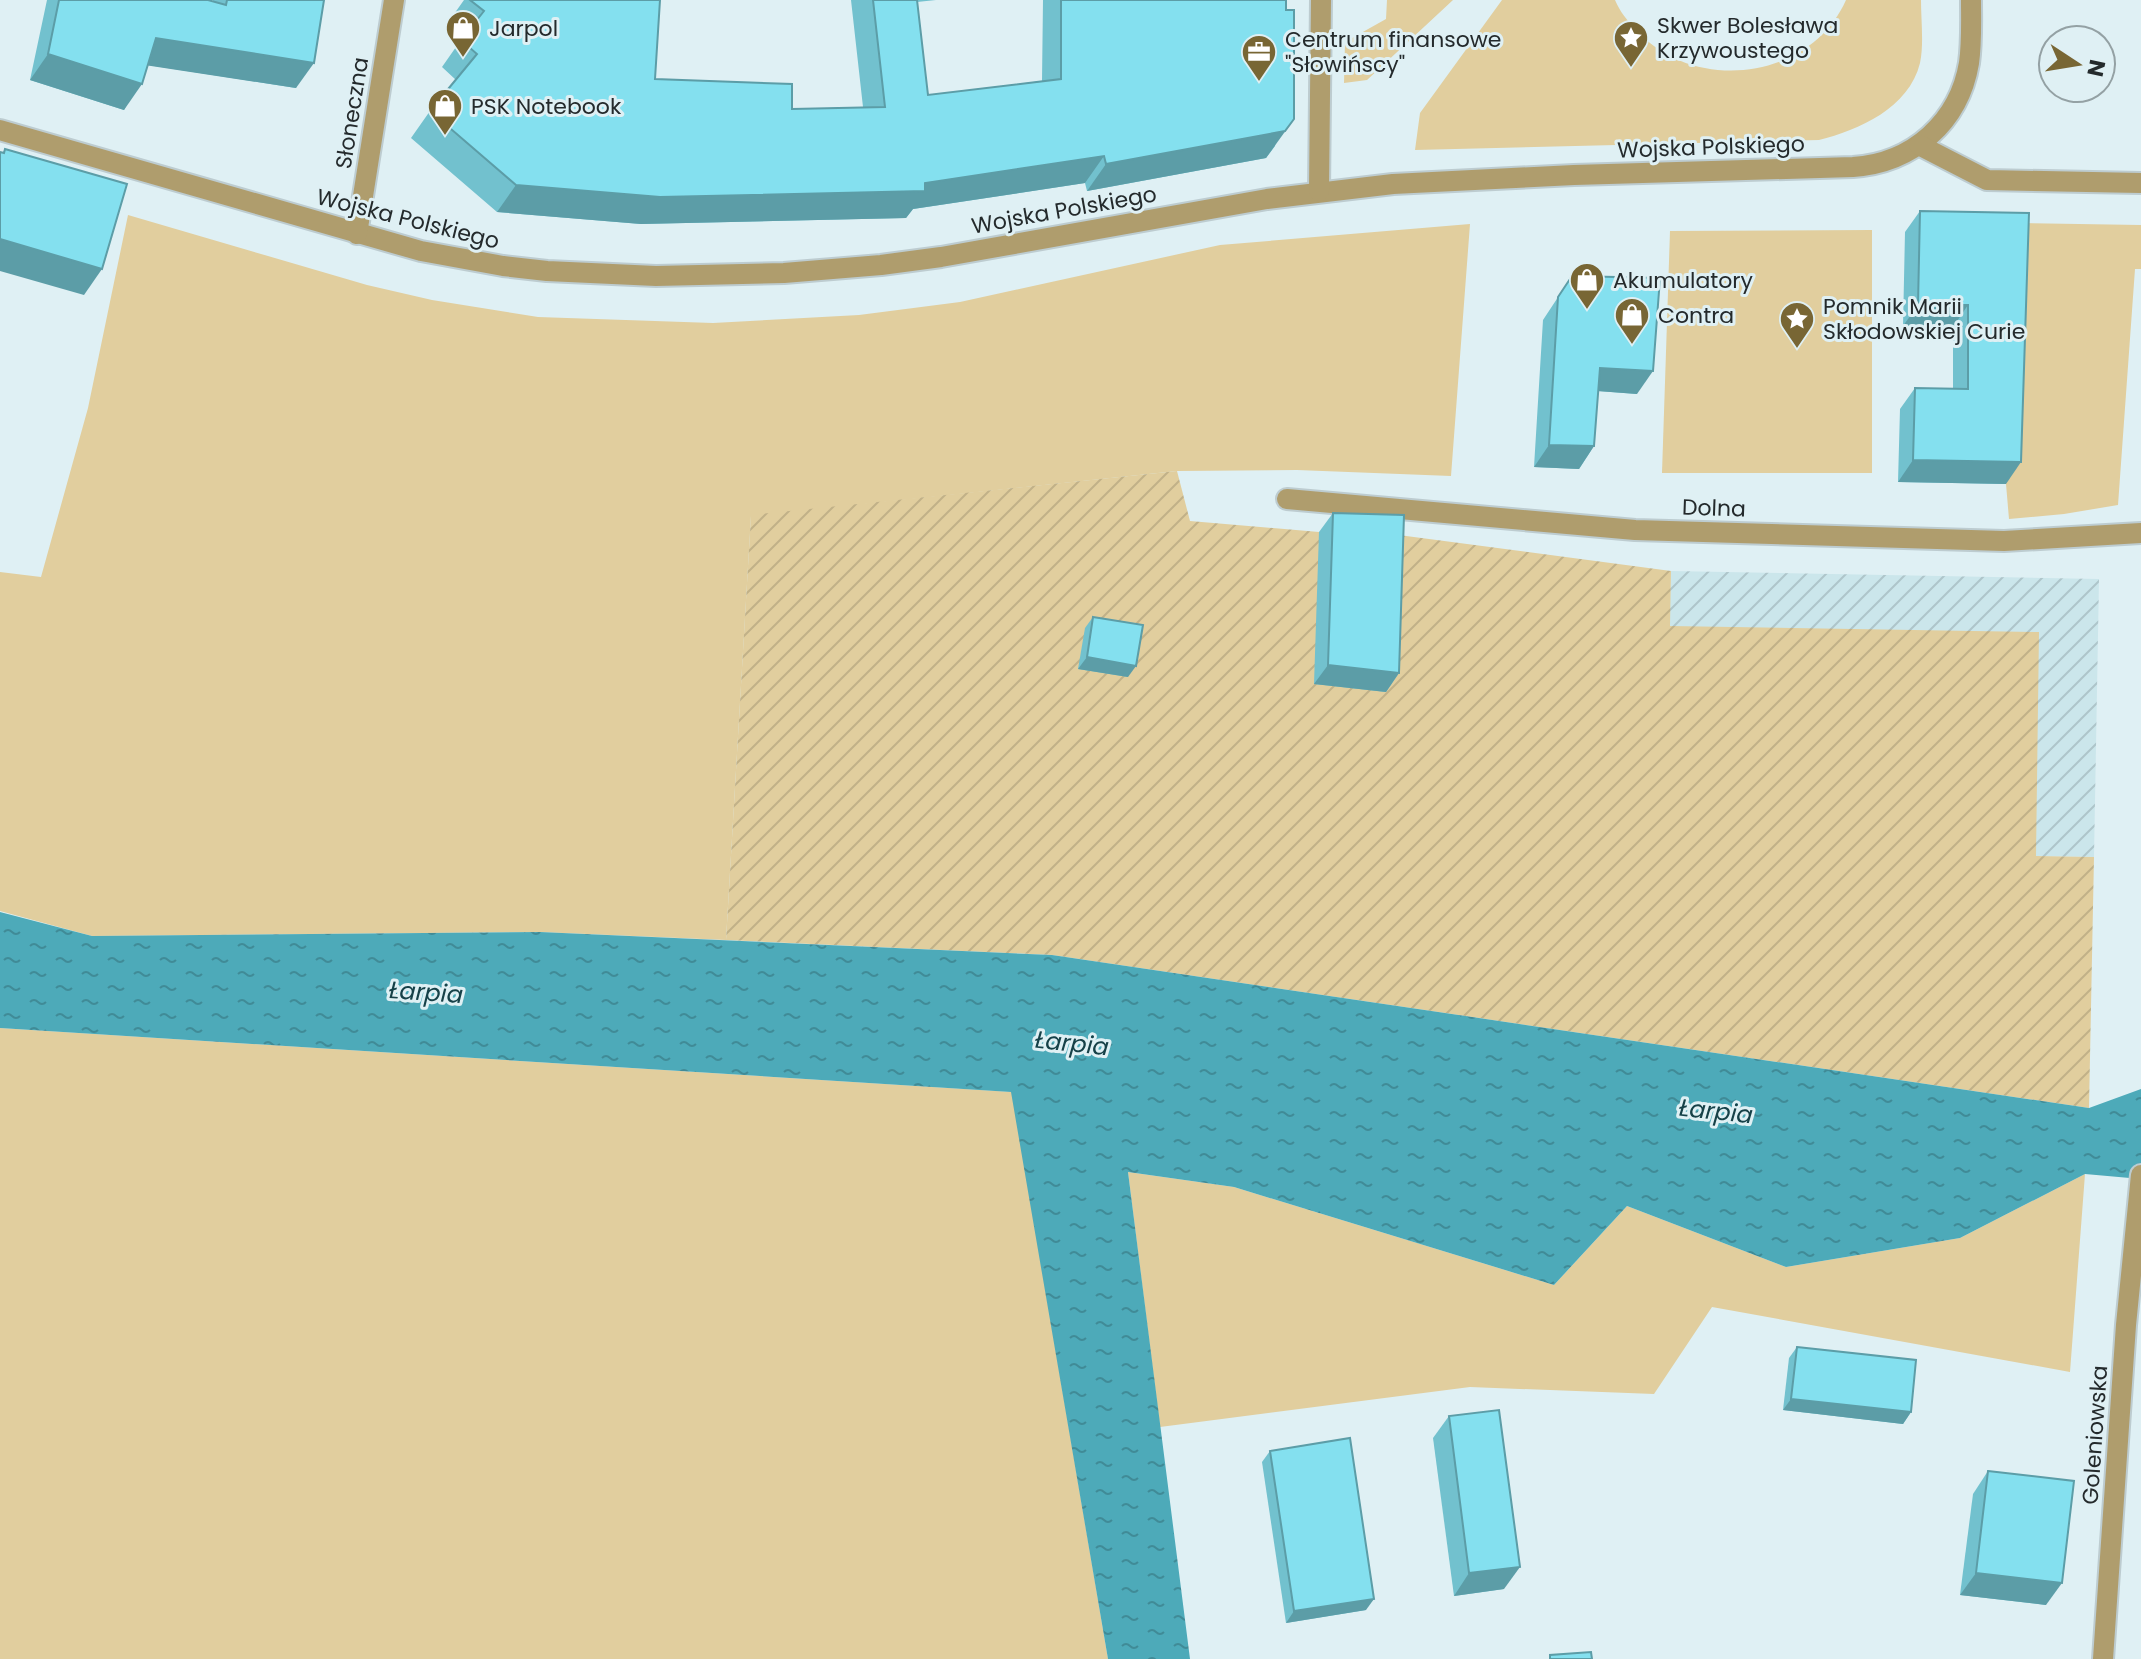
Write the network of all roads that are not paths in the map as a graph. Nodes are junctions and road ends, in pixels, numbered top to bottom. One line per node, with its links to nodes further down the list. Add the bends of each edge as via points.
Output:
1 (394, 0): 8 (street, Słoneczna)
2 (1321, 0): 7 (street)
3 (1971, 0): 5 (street, Wojska Polskiego, via 1971,51 1963,86 1951,112)
4 (0, 130): 8 (street, Wojska Polskiego)
5 (1919, 145): 6 (street, via 1987,180); 7 (street, Wojska Polskiego, via 1882,163 1853,167 1478,179)
6 (2141, 183)
7 (1319, 191): 8 (street, Wojska Polskiego, via 941,257 772,274 547,271 467,260)
8 (357, 234)
9 (1287, 499): 10 (street, Dolna, via 1635,530 2004,541)
10 (2141, 533)
11 (2141, 1175): 12 (street, Goleniowska)
12 (2103, 1659)

